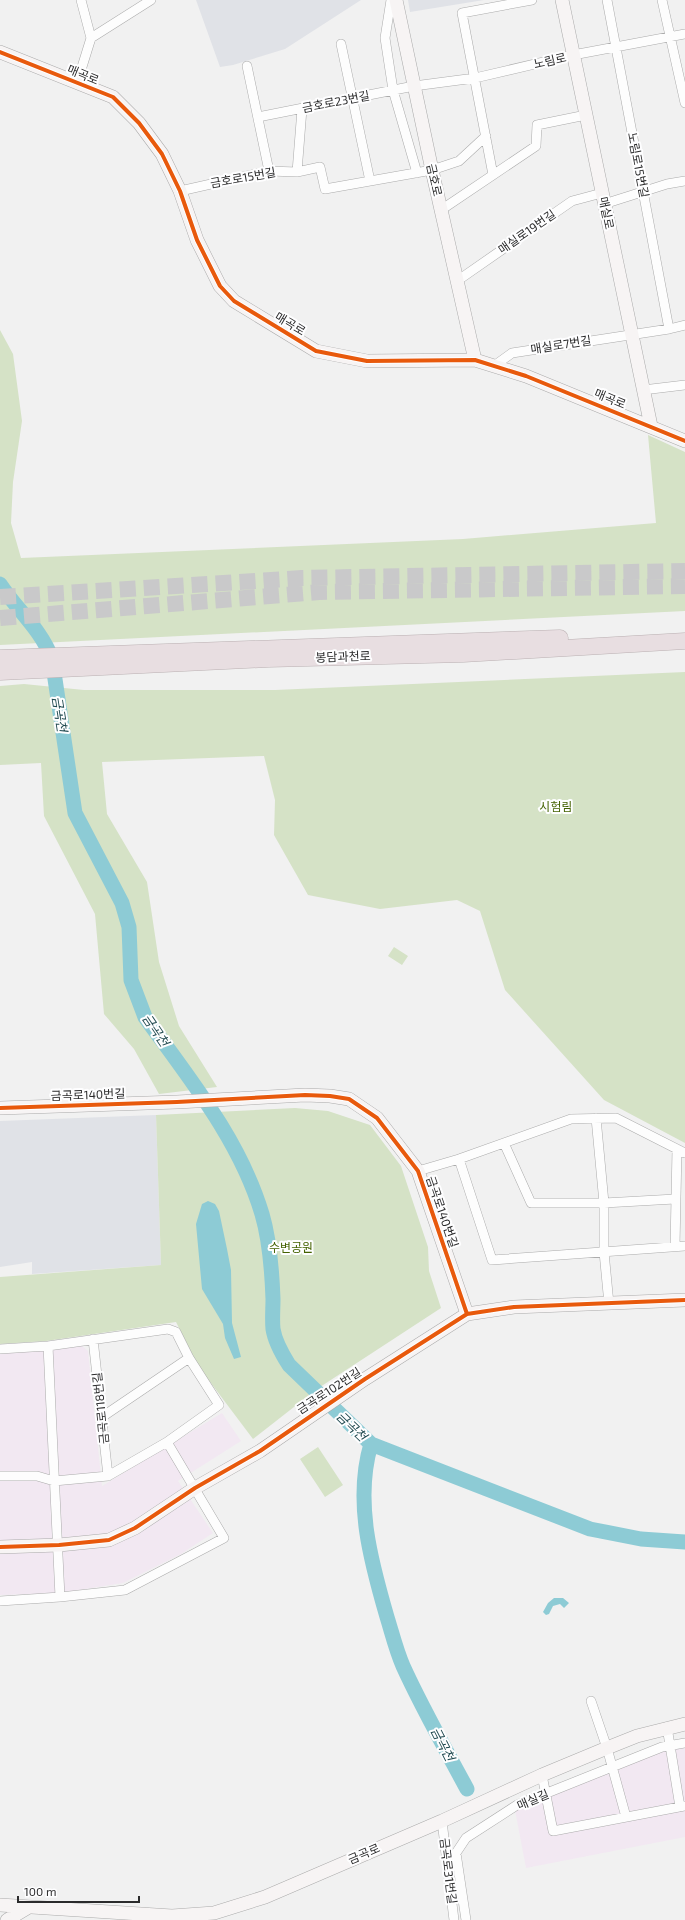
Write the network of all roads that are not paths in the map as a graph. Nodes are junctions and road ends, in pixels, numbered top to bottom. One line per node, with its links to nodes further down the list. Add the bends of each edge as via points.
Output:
1 (81, 0): 10 (street)
2 (151, 0): 10 (street)
3 (391, 0): 20 (street, via 385,38)
4 (396, 0): 19 (street, 금호로)
5 (532, 0): 17 (street, via 462,13)
6 (562, 0): 15 (street, 매실로)
7 (608, 0): 13 (street, 노림로15번길)
8 (662, 0): 11 (street)
9 (685, 34): 11 (street, 노림로)
10 (91, 38): 18 (street)
11 (670, 38): 13 (street, 노림로); 22 (street)
12 (341, 44): 21 (street)
13 (616, 47): 15 (street, 노림로); 35 (street, 노림로15번길)
14 (0, 52): 18 (street, 매곡로)
15 (573, 55): 17 (street, 노림로); 24 (street, 매실로)
16 (247, 66): 25 (street)
17 (475, 78): 19 (street, 노림로); 26 (street)
18 (77, 83): 34 (street, 매곡로, via 113,97 139,123 162,154)
19 (414, 86): 20 (street, 금호로23번길); 27 (street, 금호로)
20 (392, 90): 21 (street, 금호로23번길); 30 (street)
21 (353, 98): 23 (street, 금호로23번길); 32 (street)
22 (685, 103)
23 (302, 109): 25 (street, 금호로23번길); 29 (street)
24 (586, 115): 31 (street, via 537,125 536,146); 36 (street, 매실로)
25 (258, 117): 28 (street)
26 (486, 136): 27 (street, 금호로15번길, via 459,161); 31 (street)
27 (432, 170): 30 (street, 금호로15번길); 37 (street, 금호로)
28 (269, 171): 29 (street, 금호로15번길); 34 (street, 금호로15번길)
29 (297, 172): 32 (street, 금호로15번길, via 320,168 325,189)
30 (417, 173): 32 (street, 금호로15번길)
31 (494, 175): 37 (street)
32 (370, 181)
33 (685, 181): 35 (street, 매실로19번길)
34 (180, 191): 42 (street, 매곡로, via 197,240 220,286 234,301 316,351 367,361)
35 (643, 192): 36 (street, 매실로19번길); 40 (street, 노림로15번길)
36 (603, 199): 38 (street, 매실로19번길, via 572,202); 41 (street, 매실로)
37 (441, 210): 38 (street, 금호로)
38 (457, 281): 42 (street, 금호로)
39 (685, 325): 40 (street, 매실로7번길)
40 (669, 329): 41 (street, 매실로7번길)
41 (632, 334): 43 (street, 매실로7번길, via 512,353); 45 (street, 매실로)
42 (475, 360): 43 (street, 매곡로)
43 (494, 366): 46 (street, 매곡로, via 526,376)
44 (685, 385): 45 (street)
45 (643, 390): 46 (street, 매실로)
46 (651, 426): 47 (street, 매곡로)
47 (685, 441)
48 (685, 630): 51 (highway, 봉담과천로)
49 (685, 641): 51 (highway, 봉담과천로, via 463,654)
50 (0, 658): 51 (highway, 봉담과천로)
51 (102, 661): 52 (highway, 봉담과천로)
52 (0, 672)
53 (0, 1108): 58 (street, 금곡로140번길, via 330,1096 349,1099 377,1118)
54 (596, 1118): 55 (street, via 571,1119); 56 (street, via 616,1118); 60 (street)
55 (504, 1143): 57 (street); 60 (street, via 531,1203)
56 (681, 1151): 59 (street)
57 (459, 1159): 58 (street); 63 (street, via 492,1260)
58 (418, 1171): 66 (street, 금곡로140번길)
59 (675, 1199): 60 (street); 61 (street)
60 (604, 1203): 63 (street)
61 (675, 1246): 62 (street); 63 (street)
62 (685, 1246)
63 (604, 1252): 65 (street)
64 (685, 1300): 65 (street, 금곡로102번길)
65 (609, 1304): 66 (street, 금곡로102번길, via 514,1307)
66 (467, 1314): 76 (street, 금곡로102번길, via 300,1422 260,1451)
67 (93, 1339): 68 (street); 70 (street, via 168,1329 176,1332); 71 (street, 금곡로118번길)
68 (48, 1346): 69 (street); 75 (street)
69 (0, 1349)
70 (189, 1358): 71 (street); 72 (street, via 219,1405)
71 (102, 1417): 74 (street, 금곡로118번길)
72 (167, 1442): 74 (street); 76 (street)
73 (0, 1476): 75 (street, via 37,1476)
74 (108, 1476): 75 (street)
75 (54, 1481): 77 (street)
76 (195, 1488): 77 (street, 금곡로102번길, via 135,1528 109,1540); 79 (street, via 224,1538 125,1590)
77 (59, 1545): 78 (street, 금곡로102번길); 79 (street)
78 (0, 1547)
79 (60, 1597): 80 (street)
80 (0, 1601)
81 (590, 1701): 86 (street)
82 (685, 1724): 83 (street, 금곡로)
83 (667, 1727): 85 (street); 86 (street, 금곡로)
84 (685, 1743): 85 (street, 매실길)
85 (670, 1745): 87 (street, 매실길); 90 (street)
86 (607, 1748): 87 (street); 88 (street, 금곡로)
87 (612, 1767): 89 (street, 매실길); 91 (street)
88 (542, 1775): 89 (street); 92 (street, 금곡로)
89 (546, 1794): 91 (street, via 553,1831); 97 (street, 매실길, via 517,1805 472,1834 466,1838 456,1853)
90 (683, 1806): 91 (street)
91 (626, 1817)
92 (442, 1821): 94 (street, 금곡로, via 265,1898 214,1913 172,1916); 96 (street, 금곡로31번길)
93 (0, 1905): 94 (street, 금곡로)
94 (29, 1907): 95 (street)
95 (7, 1920)
96 (454, 1920)
97 (466, 1920)

